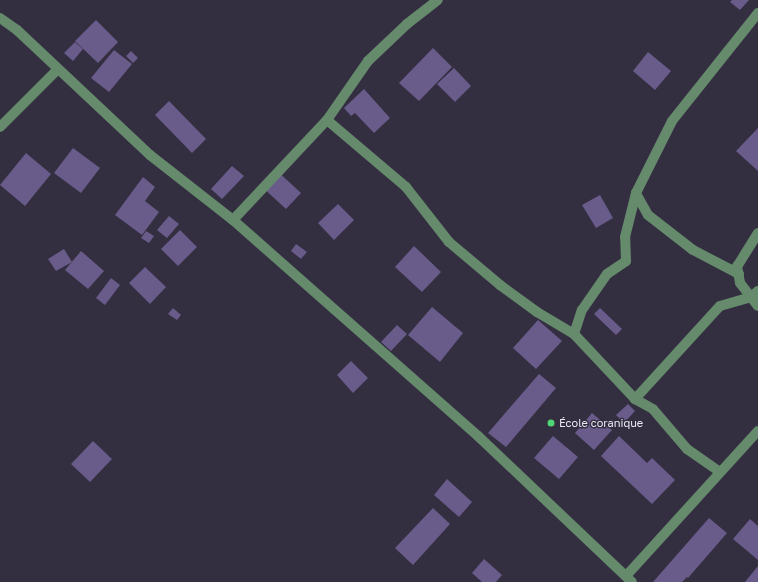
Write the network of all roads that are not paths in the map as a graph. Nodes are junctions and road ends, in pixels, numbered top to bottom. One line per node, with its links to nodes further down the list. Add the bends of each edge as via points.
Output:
1 (438, 0): 5 (street, via 407,24 368,61)
2 (758, 13): 7 (street, via 672,121)
3 (0, 18): 4 (street, via 17,30)
4 (57, 70): 6 (street); 8 (street, via 150,155)
5 (327, 120): 8 (street); 13 (street, via 406,187 449,242 519,298)
6 (0, 127)
7 (636, 193): 10 (street, via 648,216 693,250); 13 (street, via 625,238 626,261 607,274 582,310)
8 (233, 220): 17 (street, via 478,436)
9 (758, 233): 10 (street, via 737,266)
10 (738, 274): 11 (street, via 740,283)
11 (754, 294): 12 (street); 14 (street, via 720,306)
12 (758, 306)
13 (574, 334): 14 (street)
14 (635, 399): 16 (street, via 654,409 687,449)
15 (758, 431): 16 (street)
16 (720, 472): 17 (street)
17 (629, 579)

